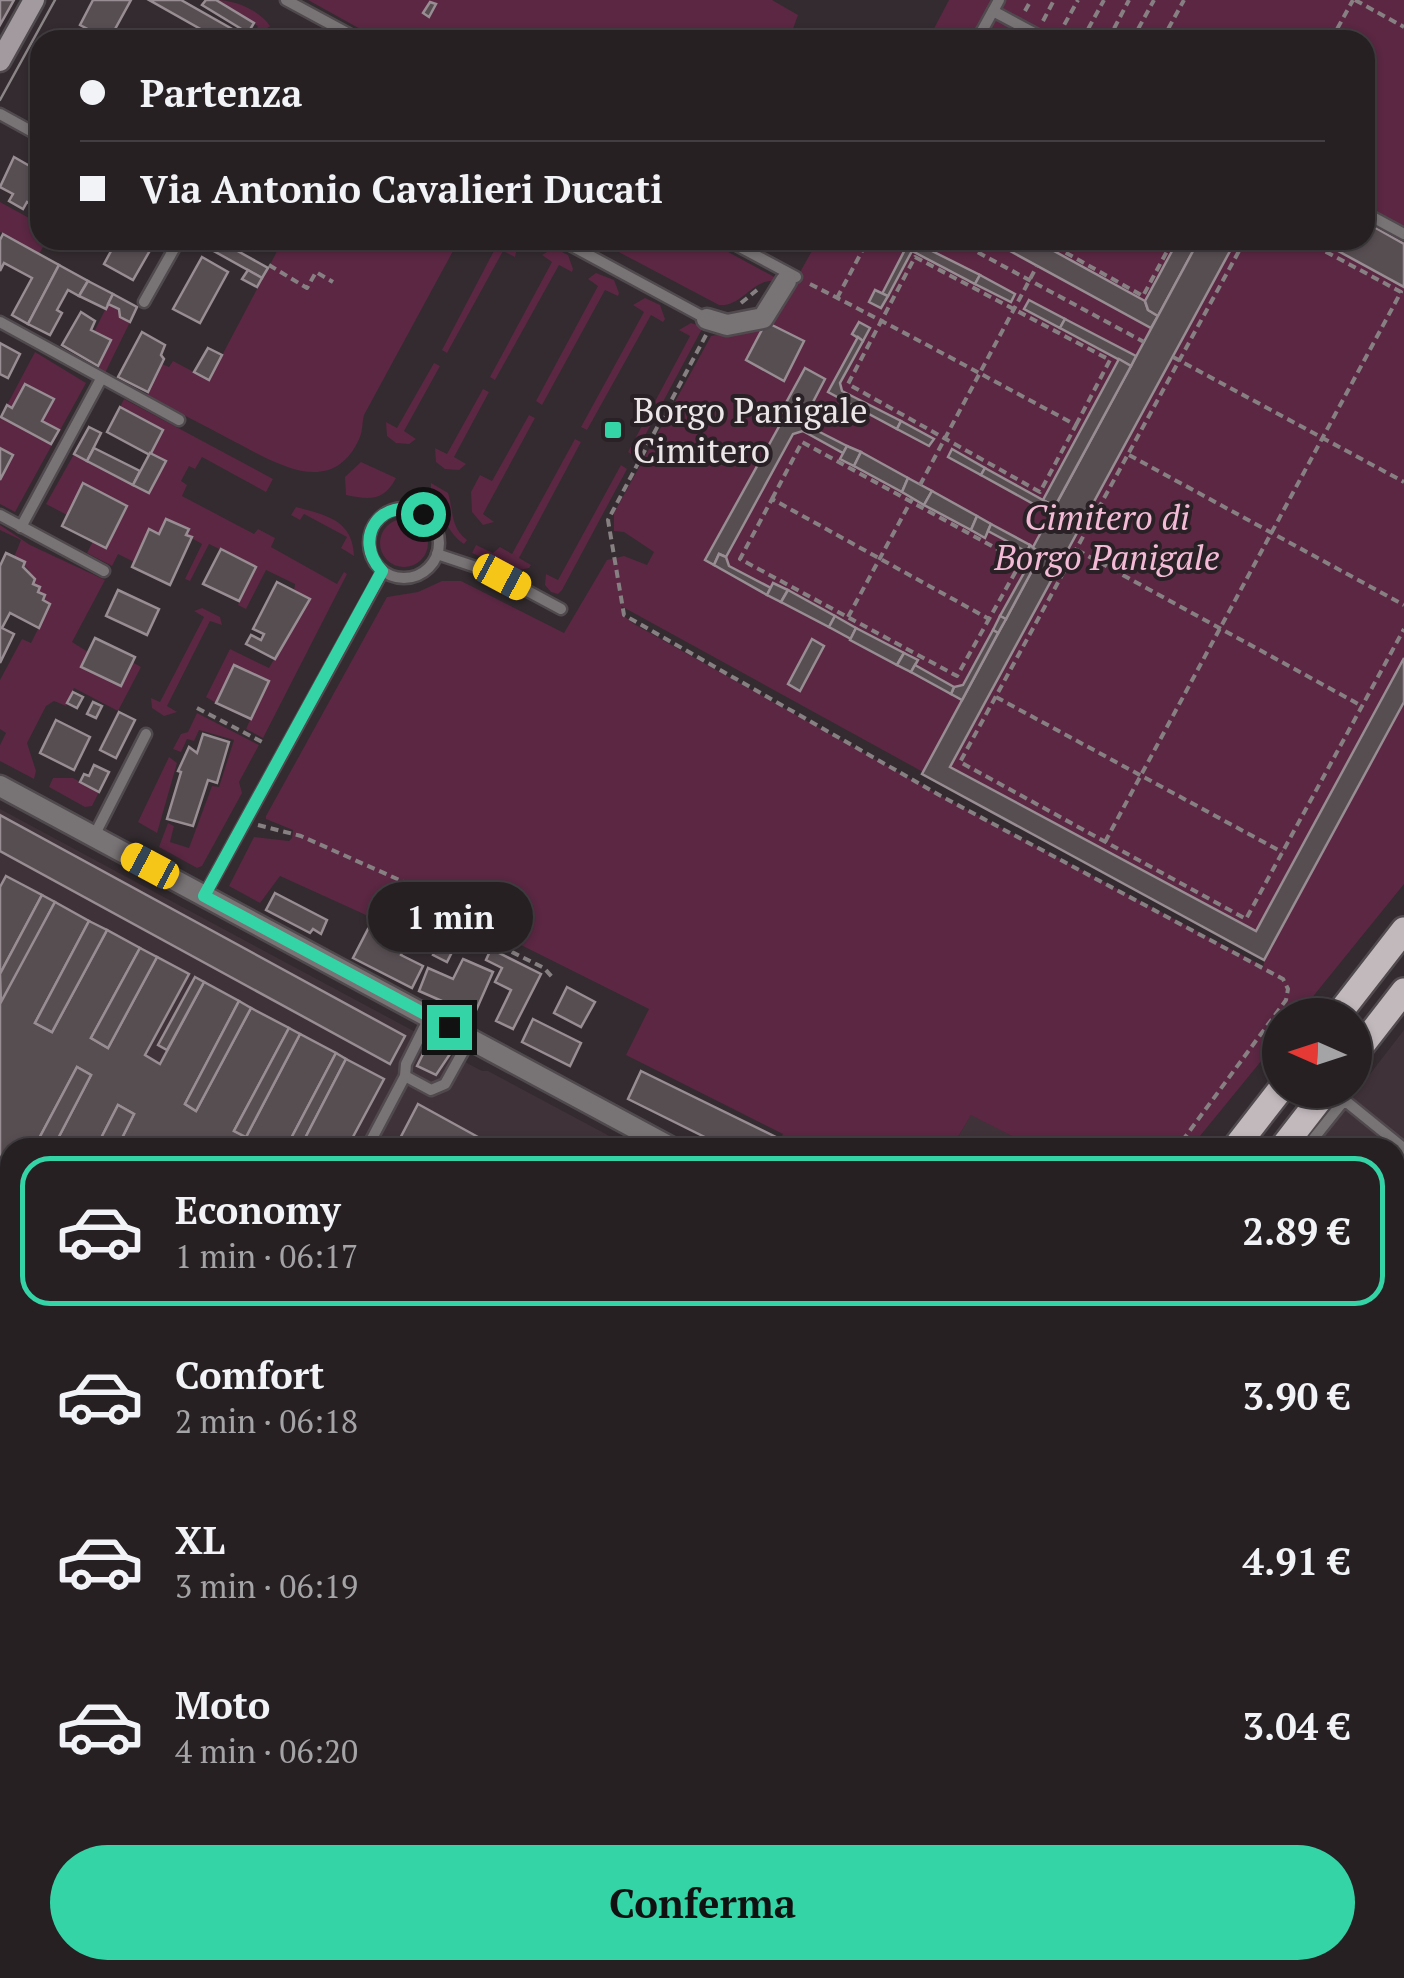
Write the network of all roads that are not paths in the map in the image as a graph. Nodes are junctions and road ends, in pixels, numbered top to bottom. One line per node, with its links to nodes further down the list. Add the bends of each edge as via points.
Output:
1 (34, 0): 7 (main road)
2 (286, 0): 4 (lane)
3 (996, 5): 5 (lane); 6 (lane)
4 (342, 30)
5 (982, 30)
6 (1030, 30)
7 (0, 62)
8 (0, 114): 9 (lane)
9 (30, 130)
10 (1375, 218): 11 (lane)
11 (1404, 234)
12 (173, 250): 16 (lane)
13 (580, 250): 17 (lane)
14 (742, 250): 15 (lane)
15 (789, 280): 17 (street, via 763,318 727,326)
16 (144, 302)
17 (710, 320)
18 (0, 322): 19 (lane)
19 (102, 380): 20 (lane); 22 (lane)
20 (179, 420)
21 (0, 515): 22 (lane)
22 (21, 527): 24 (lane)
23 (436, 554): 25 (lane, via 415,576); 25 (lane, via 438,537 428,518 410,508 394,509 370,535 371,555); 26 (lane, via 494,573)
24 (104, 570)
25 (382, 571): 30 (lane)
26 (561, 608)
27 (146, 734): 29 (lane)
28 (0, 786): 29 (street)
29 (94, 836): 30 (street)
30 (204, 896): 34 (street)
31 (1404, 930): 33 (main road)
32 (1404, 991): 35 (main road)
33 (1351, 998)
34 (430, 1017): 36 (street); 37 (lane)
35 (1372, 1032)
36 (470, 1038): 37 (lane, via 445,1084 431,1090); 41 (street)
37 (405, 1076): 40 (lane)
38 (1266, 1108): 42 (main road)
39 (1313, 1108): 43 (main road)
40 (372, 1138)
41 (654, 1138)
42 (1243, 1138)
43 (1290, 1138)
44 (1314, 1138): 45 (lane, via 1342,1102)
45 (1388, 1138)

